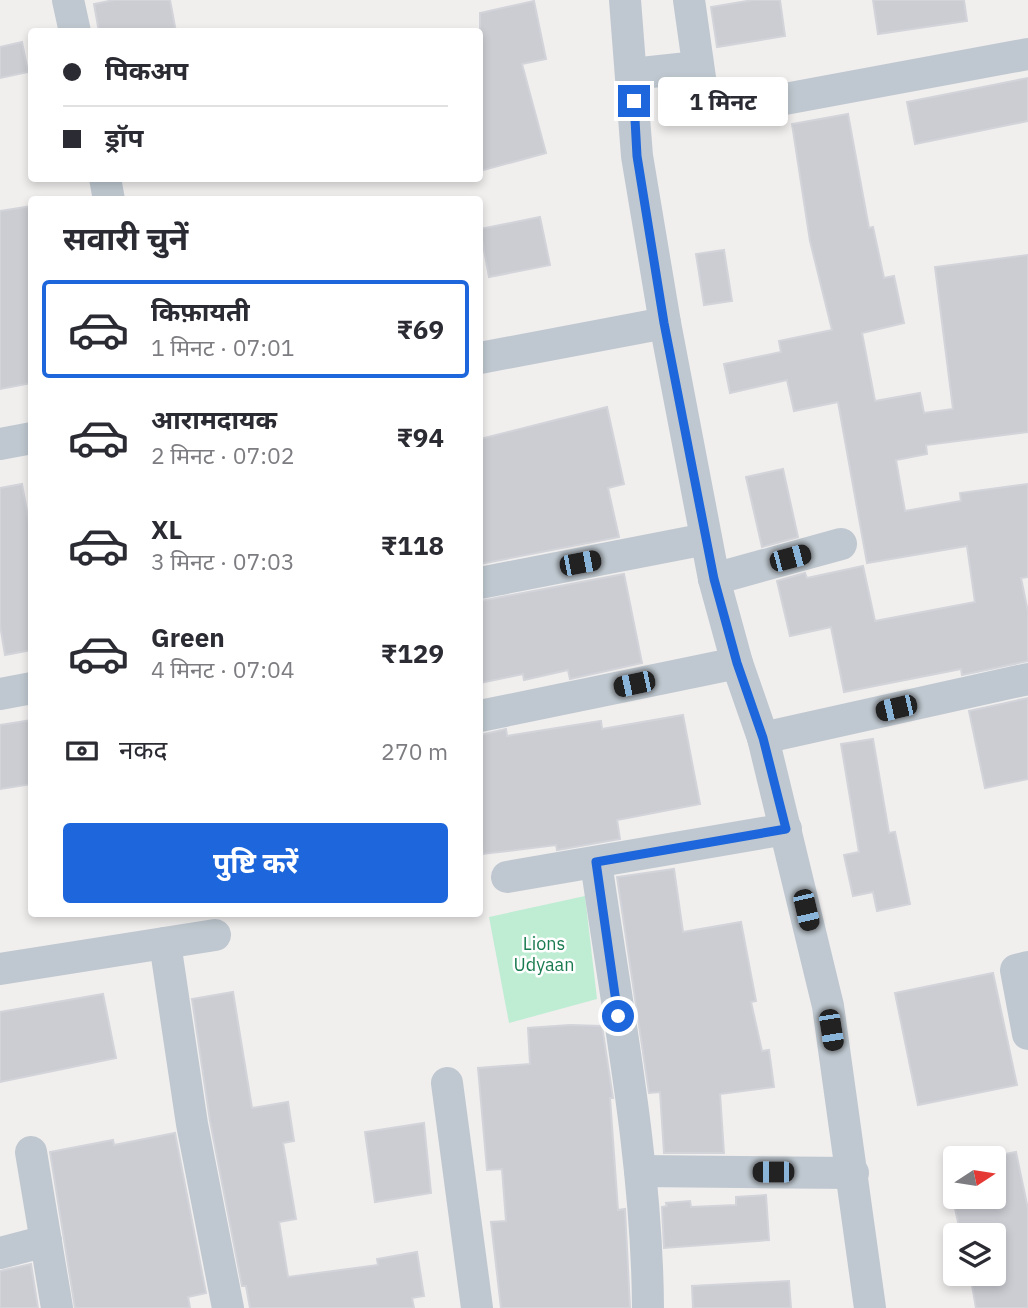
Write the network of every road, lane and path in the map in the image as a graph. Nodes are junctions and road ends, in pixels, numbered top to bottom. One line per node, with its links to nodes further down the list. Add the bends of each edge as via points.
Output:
1 (68, 0): 4 (street)
2 (625, 0): 7 (street)
3 (689, 0): 6 (street)
4 (74, 28)
5 (1028, 54): 6 (street, via 736,107 702,92)
6 (697, 67): 7 (street)
7 (632, 74): 8 (street, via 637,156)
8 (664, 323): 9 (street); 12 (street)
9 (483, 357)
10 (28, 439): 11 (street)
11 (0, 443)
12 (706, 539): 14 (street); 15 (street)
13 (841, 544): 14 (street)
14 (714, 579): 16 (street)
15 (483, 582)
16 (737, 663): 20 (street); 21 (street)
17 (1028, 679): 21 (street)
18 (28, 689): 19 (street)
19 (0, 694)
20 (483, 715)
21 (763, 738): 22 (street)
22 (786, 829): 23 (street); 33 (street, via 828,1006)
23 (596, 862): 24 (street); 32 (street)
24 (507, 877)
25 (215, 935): 26 (street)
26 (165, 943): 28 (street); 37 (street, via 192,1124)
27 (1028, 967): 29 (street, via 1016,970)
28 (0, 969)
29 (1028, 1034)
30 (447, 1083): 38 (street)
31 (31, 1152): 34 (street)
32 (640, 1171): 33 (street); 39 (street)
33 (853, 1173): 40 (street)
34 (46, 1241): 35 (street); 36 (street)
35 (0, 1253)
36 (57, 1308)
37 (228, 1308)
38 (477, 1308)
39 (648, 1308)
40 (870, 1308)

